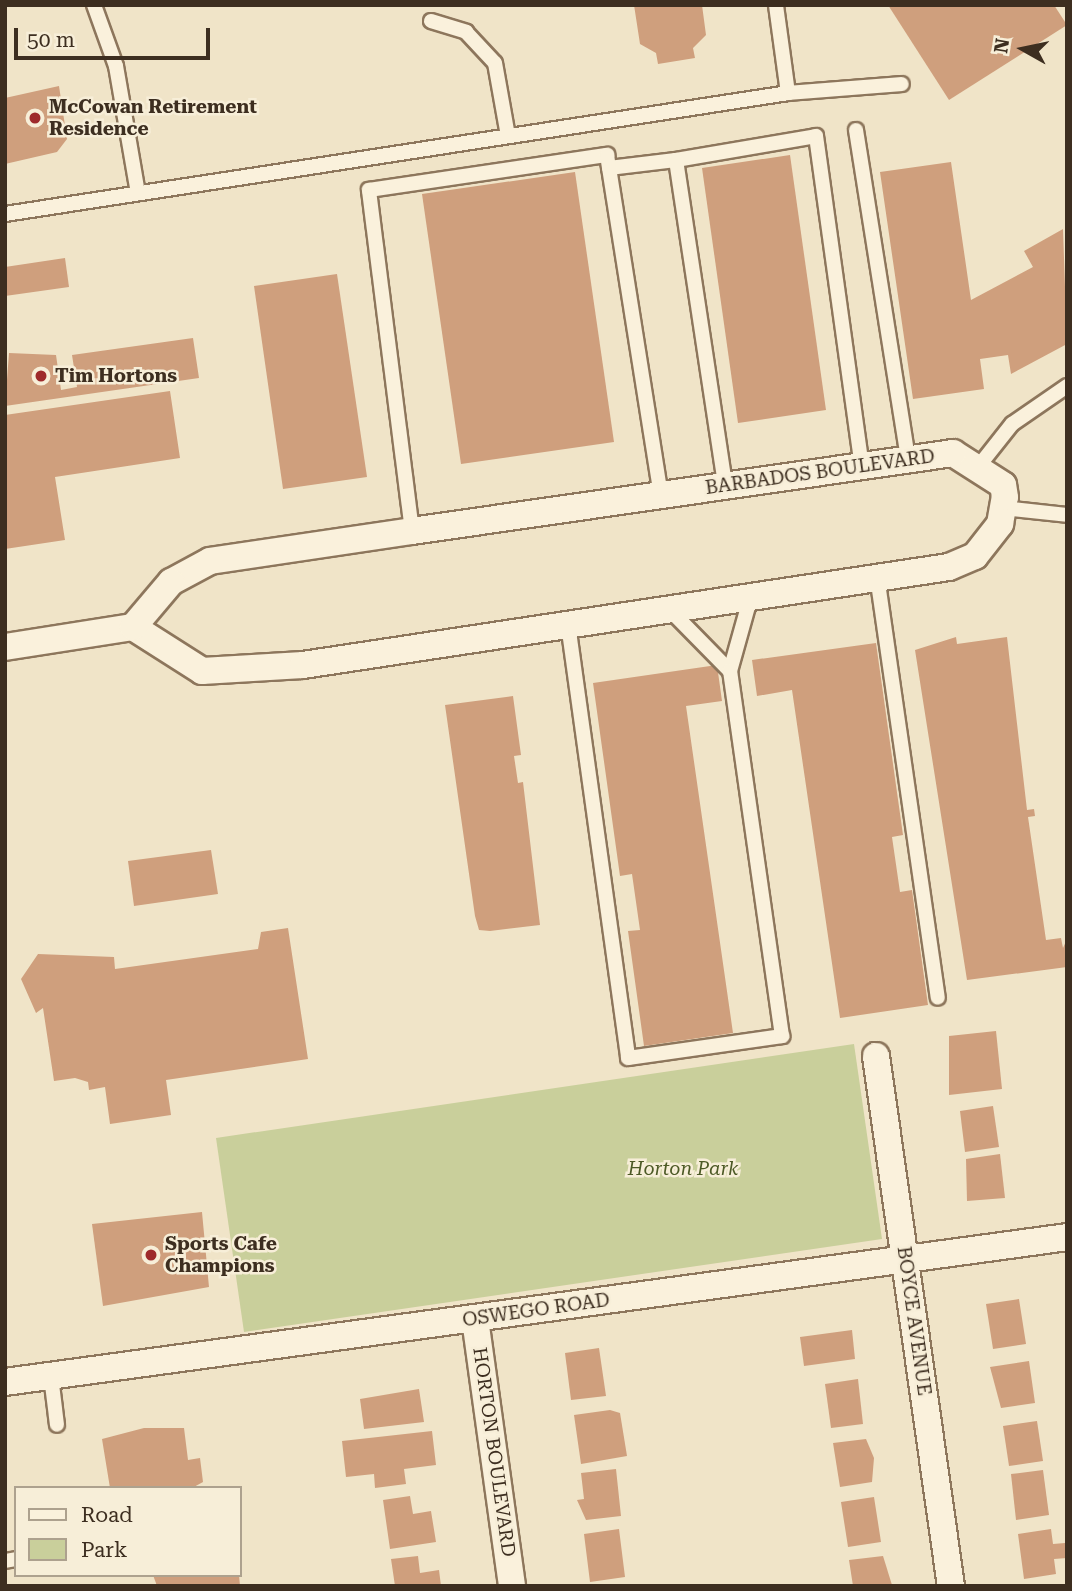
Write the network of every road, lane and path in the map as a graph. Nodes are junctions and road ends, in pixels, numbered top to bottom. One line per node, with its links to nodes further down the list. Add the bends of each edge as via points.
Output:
1 (94, 5): 10 (lane, via 116,66)
2 (776, 5): 5 (lane)
3 (431, 21): 7 (lane, via 466,32 495,63)
4 (902, 84): 5 (lane)
5 (788, 93): 7 (lane)
6 (856, 130): 13 (lane)
7 (508, 136): 10 (lane)
8 (676, 160): 9 (lane); 14 (lane, via 816,136); 16 (lane)
9 (609, 168): 17 (lane); 20 (lane, via 607,155 369,190)
10 (138, 193): 11 (lane)
11 (5, 214)
12 (1067, 386): 15 (lane, via 1012,424)
13 (908, 459): 14 (street, BARBADOS BOULEVARD); 15 (street, BARBADOS BOULEVARD, via 953,453)
14 (862, 466): 16 (street, BARBADOS BOULEVARD)
15 (978, 467): 18 (street, BARBADOS BOULEVARD, via 1003,485)
16 (725, 485): 17 (street, BARBADOS BOULEVARD)
17 (661, 495): 20 (street, BARBADOS BOULEVARD)
18 (1003, 508): 19 (lane); 21 (street, via 1000,524 965,562)
19 (1067, 515)
20 (412, 531): 25 (street, BARBADOS BOULEVARD, via 210,561 170,582)
21 (877, 576): 22 (street); 28 (lane)
22 (751, 596): 23 (street); 27 (lane)
23 (669, 609): 24 (street); 27 (lane)
24 (568, 624): 25 (street, via 303,665 202,671); 27 (lane, via 628,1058 782,1036)
25 (133, 627): 26 (street)
26 (5, 647)
27 (730, 671)
28 (938, 998)
29 (876, 1056): 31 (street, BOYCE AVENUE)
30 (1067, 1237): 31 (street, OSWEGO ROAD)
31 (905, 1261): 32 (street, OSWEGO ROAD); 37 (street, BOYCE AVENUE)
32 (475, 1319): 33 (street, OSWEGO ROAD); 36 (street, HORTON BOULEVARD)
33 (51, 1376): 34 (street, OSWEGO ROAD); 35 (lane)
34 (5, 1382)
35 (57, 1425)
36 (512, 1586)
37 (951, 1586)

